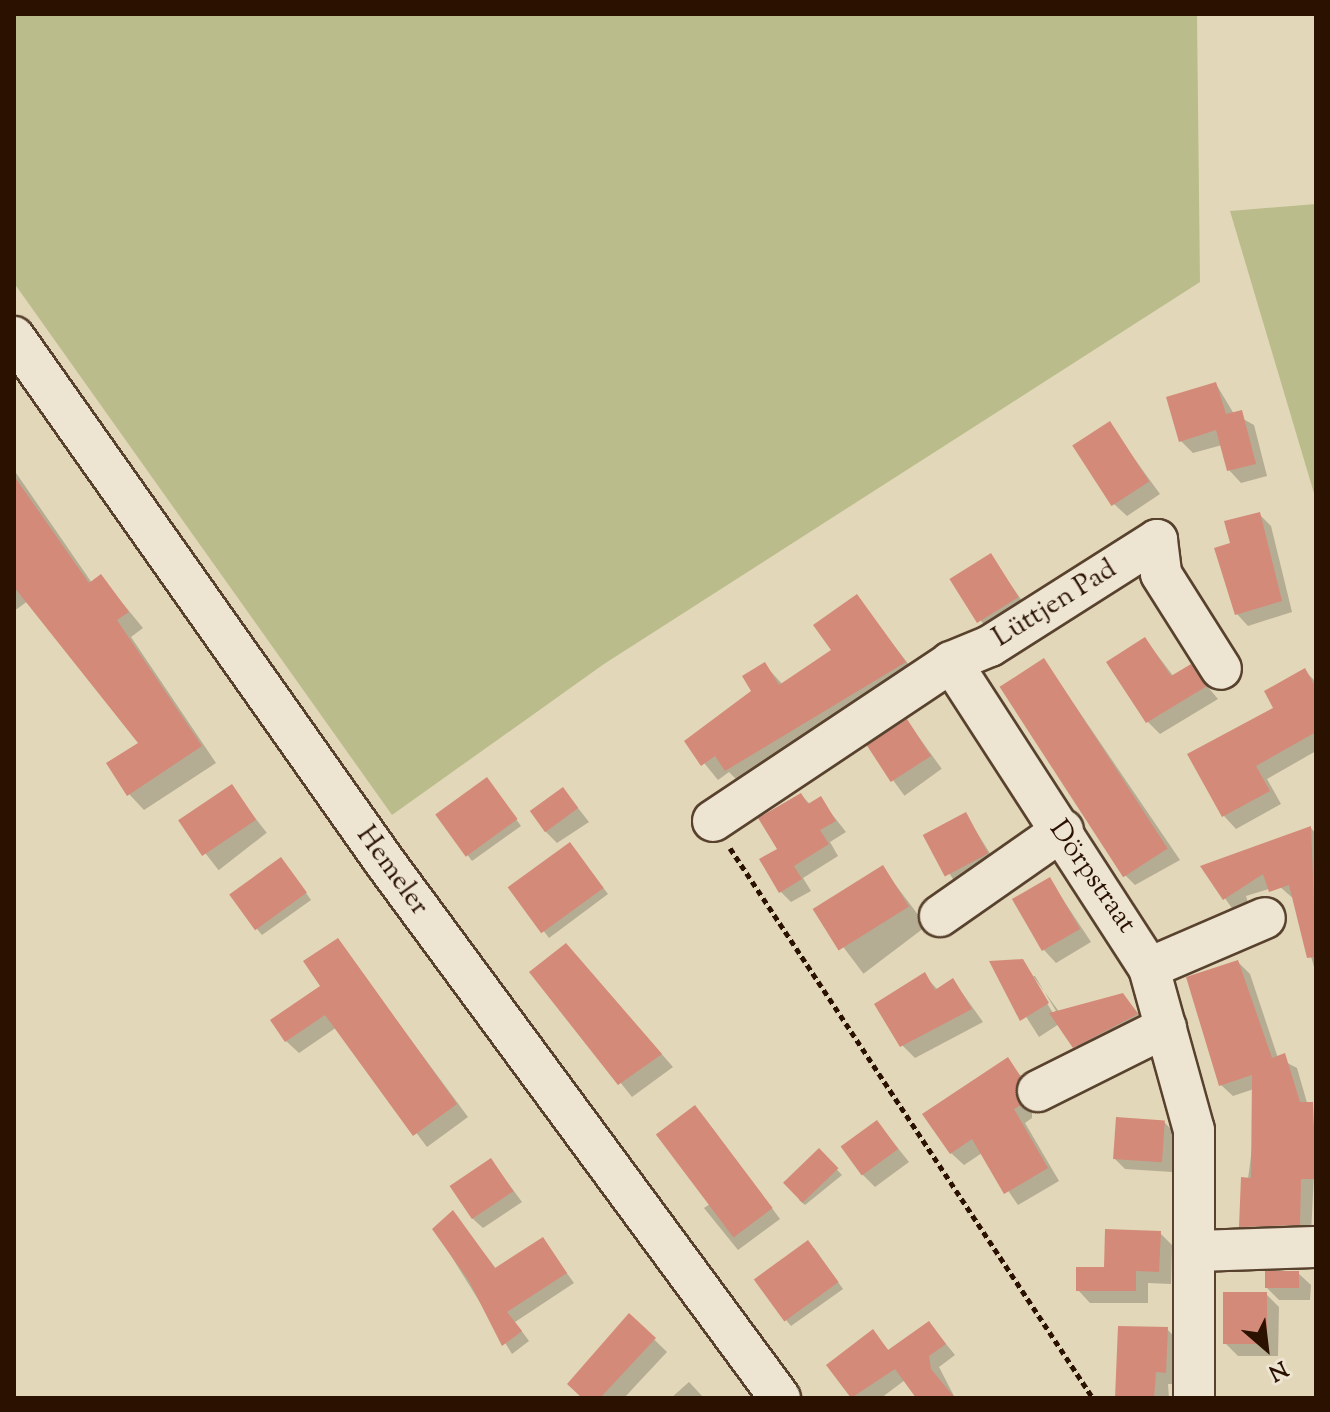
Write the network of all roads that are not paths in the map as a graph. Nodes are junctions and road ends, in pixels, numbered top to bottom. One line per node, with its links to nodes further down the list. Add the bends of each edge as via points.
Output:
1 (14, 337): 13 (street, Hemeler, via 384,861)
2 (951, 662): 3 (street, Lüttjen Pad, via 990,646 1157,540 1161,574); 4 (street); 5 (street, Dörpstraat)
3 (1221, 669)
4 (713, 821)
5 (1063, 830): 6 (street); 8 (street, Dörpstraat)
6 (940, 916)
7 (1265, 918): 8 (street)
8 (1149, 968): 9 (street, Dörpstraat)
9 (1166, 1027): 10 (street); 12 (street, Dörpstraat, via 1194,1130)
10 (1038, 1091)
11 (1316, 1247): 12 (street)
12 (1196, 1251): 14 (street, Dörpstraat)
13 (780, 1398)
14 (1194, 1398)

